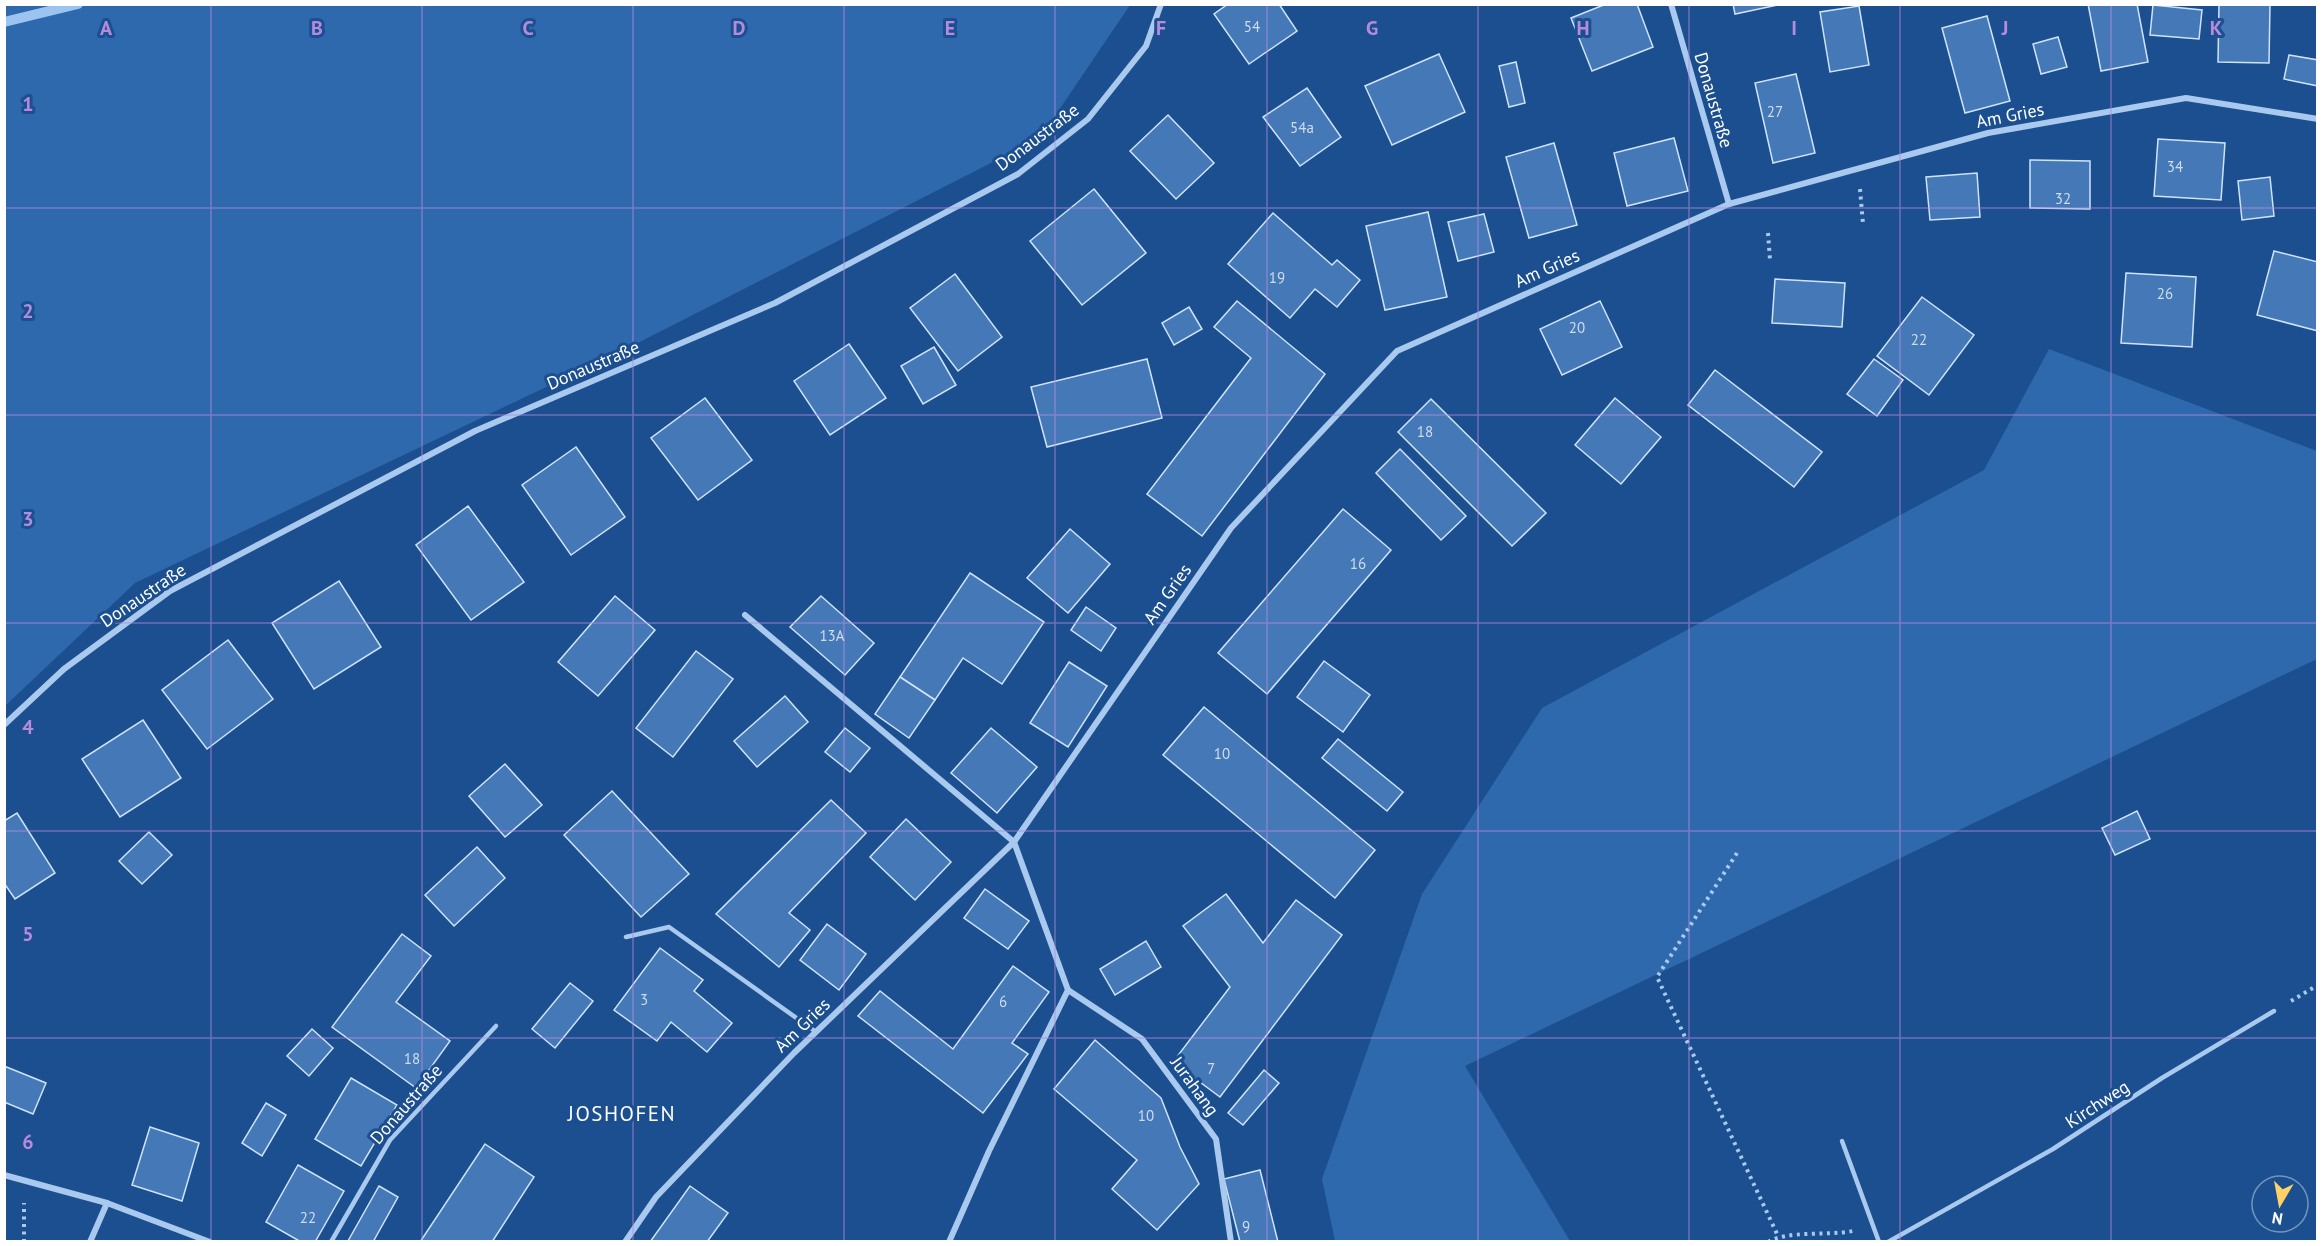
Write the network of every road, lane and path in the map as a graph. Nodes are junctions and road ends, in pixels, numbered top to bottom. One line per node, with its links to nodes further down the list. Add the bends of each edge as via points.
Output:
1 (1161, 4): 10 (street, Donaustraße, via 1146,46 1088,119 1018,174 775,303 476,431 170,591 64,669)
2 (1671, 4): 5 (street, Donaustraße)
3 (2318, 118): 4 (street, Am Gries, via 2186,98 1988,133)
4 (1858, 169): 5 (street, Am Gries); 6 (path)
5 (1729, 204): 11 (street, Am Gries, via 1397,351 1231,528)
6 (1863, 224)
7 (1768, 233): 8 (path)
8 (1770, 260)
9 (745, 615): 11 (street)
10 (4, 725)
11 (1014, 842): 15 (street); 18 (street, Am Gries)
12 (1737, 853): 24 (path, via 1657,977)
13 (626, 937): 18 (lane, via 669,927)
14 (2318, 985): 16 (path)
15 (1068, 990): 30 (street); 31 (street, Jurahang, via 1142,1039 1216,1139)
16 (2274, 1011): 34 (lane, Kirchweg, via 2053,1149)
17 (496, 1026): 28 (lane, Donaustraße, via 390,1140)
18 (816, 1032): 29 (street, Am Gries, via 656,1197)
19 (1842, 1141): 23 (lane)
20 (4, 1175): 21 (street)
21 (24, 1181): 22 (street); 25 (path)
22 (107, 1203): 26 (street); 27 (street)
23 (1874, 1227): 24 (path, via 1832,1235); 33 (lane)
24 (1778, 1236): 32 (path)
25 (24, 1242)
26 (90, 1242)
27 (210, 1242)
28 (331, 1242)
29 (625, 1242)
30 (949, 1242)
31 (1231, 1242)
32 (1768, 1242)
33 (1880, 1242)
34 (1888, 1242)

